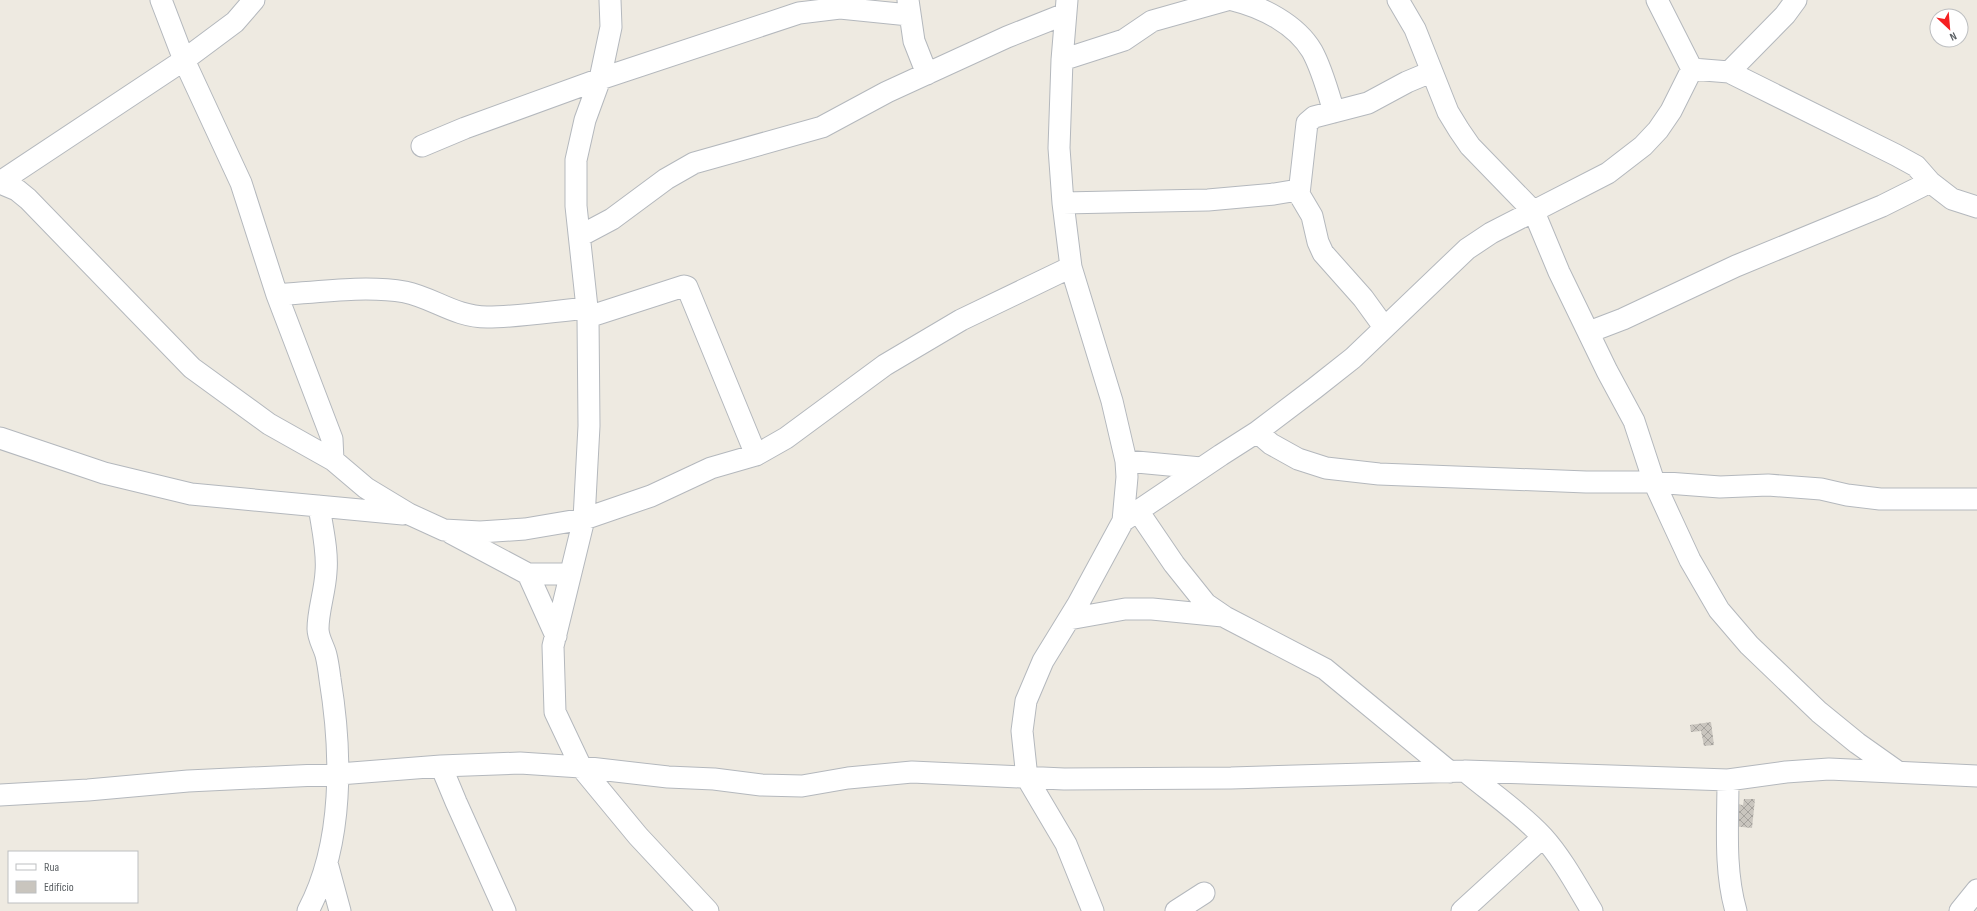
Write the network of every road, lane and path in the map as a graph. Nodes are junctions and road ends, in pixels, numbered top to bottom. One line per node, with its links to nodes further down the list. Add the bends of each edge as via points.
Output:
1 (161, 0): 11 (street)
2 (254, 0): 11 (street, via 235,22)
3 (610, 0): 17 (street, via 611,27)
4 (1226, 0): 12 (street, via 1152,21 1124,40)
5 (1233, 0): 18 (street, via 1263,10 1300,36 1312,51)
6 (1398, 0): 14 (street, via 1415,29)
7 (1657, 0): 13 (street)
8 (1796, 0): 15 (street)
9 (1066, 7): 12 (street); 16 (street)
10 (908, 8): 16 (street, via 914,40); 17 (street, via 840,8 800,14)
11 (184, 60): 21 (street); 28 (street, via 241,183)
12 (1062, 60): 23 (street, via 1059,148)
13 (1692, 69): 15 (street); 25 (street, via 1671,111 1658,130 1642,146 1608,173)
14 (1431, 72): 18 (street, via 1368,102); 25 (street, via 1448,112 1470,146)
15 (1729, 72): 20 (street, via 1896,154 1916,166)
16 (927, 74): 26 (street, via 822,127 694,164 666,179 612,219)
17 (600, 79): 19 (street); 26 (street, via 585,120 576,160 576,206)
18 (1334, 112): 22 (street, via 1314,116 1307,123)
19 (422, 146)
20 (1930, 182): 24 (street, via 1952,199); 31 (street, via 1882,206 1736,266 1630,316)
21 (0, 183): 35 (street, via 17,190 28,199 192,368 269,424)
22 (1300, 194): 23 (street, via 1292,190 1208,200); 30 (street, via 1312,216 1323,253 1363,298)
23 (1062, 203): 27 (street)
24 (1977, 207)
25 (1534, 212): 30 (street, via 1491,233 1467,249); 31 (street, via 1559,272)
26 (580, 236): 29 (street)
27 (1071, 267): 34 (street, via 961,320 885,365 786,438); 36 (street, via 1112,401)
28 (278, 295): 29 (street, via 386,290 407,292 464,315 487,317); 35 (street, via 332,439)
29 (587, 312): 34 (street, via 687,287); 43 (street, via 589,426)
30 (1384, 327): 32 (street, via 1353,358)
31 (1589, 332): 38 (street, via 1634,421)
32 (1257, 432): 37 (street); 38 (street, via 1271,444 1298,459 1326,468 1379,474)
33 (0, 438): 40 (street, via 104,473 191,494)
34 (756, 455): 43 (street, via 711,468 651,496)
35 (333, 460): 41 (street, via 366,488)
36 (1126, 461): 37 (street); 42 (street)
37 (1201, 468): 42 (street)
38 (1654, 482): 39 (street, via 1720,487 1768,485 1821,489 1880,499); 53 (street, via 1690,560 1719,610 1738,635 1774,672 1819,712)
39 (1977, 499)
40 (319, 506): 41 (street); 54 (street, via 326,573 319,609 318,631 326,655 330,681)
41 (409, 514): 44 (street)
42 (1130, 516): 47 (street, via 1206,604); 48 (street)
43 (584, 519): 44 (street, via 525,529 480,532); 46 (street)
44 (444, 530): 45 (street)
45 (528, 574): 46 (street); 49 (street)
46 (570, 574): 49 (street)
47 (1226, 617): 48 (street, via 1152,609 1125,609); 52 (street, via 1325,669)
48 (1068, 619): 56 (street, via 1043,661 1026,701 1022,731)
49 (556, 636): 51 (street, via 553,674 555,712)
50 (441, 766): 51 (street, via 520,763); 54 (street); 65 (street)
51 (581, 767): 56 (street, via 668,778 714,779 761,785 802,786 848,778 912,772); 66 (street, via 638,836)
52 (1458, 771): 56 (street, via 1231,778); 57 (street); 59 (street, via 1512,809)
53 (1898, 772): 55 (street); 57 (street, via 1786,772)
54 (339, 774): 58 (street, via 196,780); 60 (street)
55 (1977, 776)
56 (1027, 778): 67 (street, via 1066,844)
57 (1728, 780): 71 (street, via 1732,896)
58 (0, 795)
59 (1543, 837): 69 (street); 70 (street)
60 (327, 863): 63 (street, via 317,894); 64 (street)
61 (1977, 890): 72 (street)
62 (1204, 893): 68 (street)
63 (308, 911)
64 (340, 911)
65 (505, 911)
66 (708, 911)
67 (1093, 911)
68 (1176, 911)
69 (1462, 911)
70 (1592, 911)
71 (1736, 911)
72 (1960, 911)

